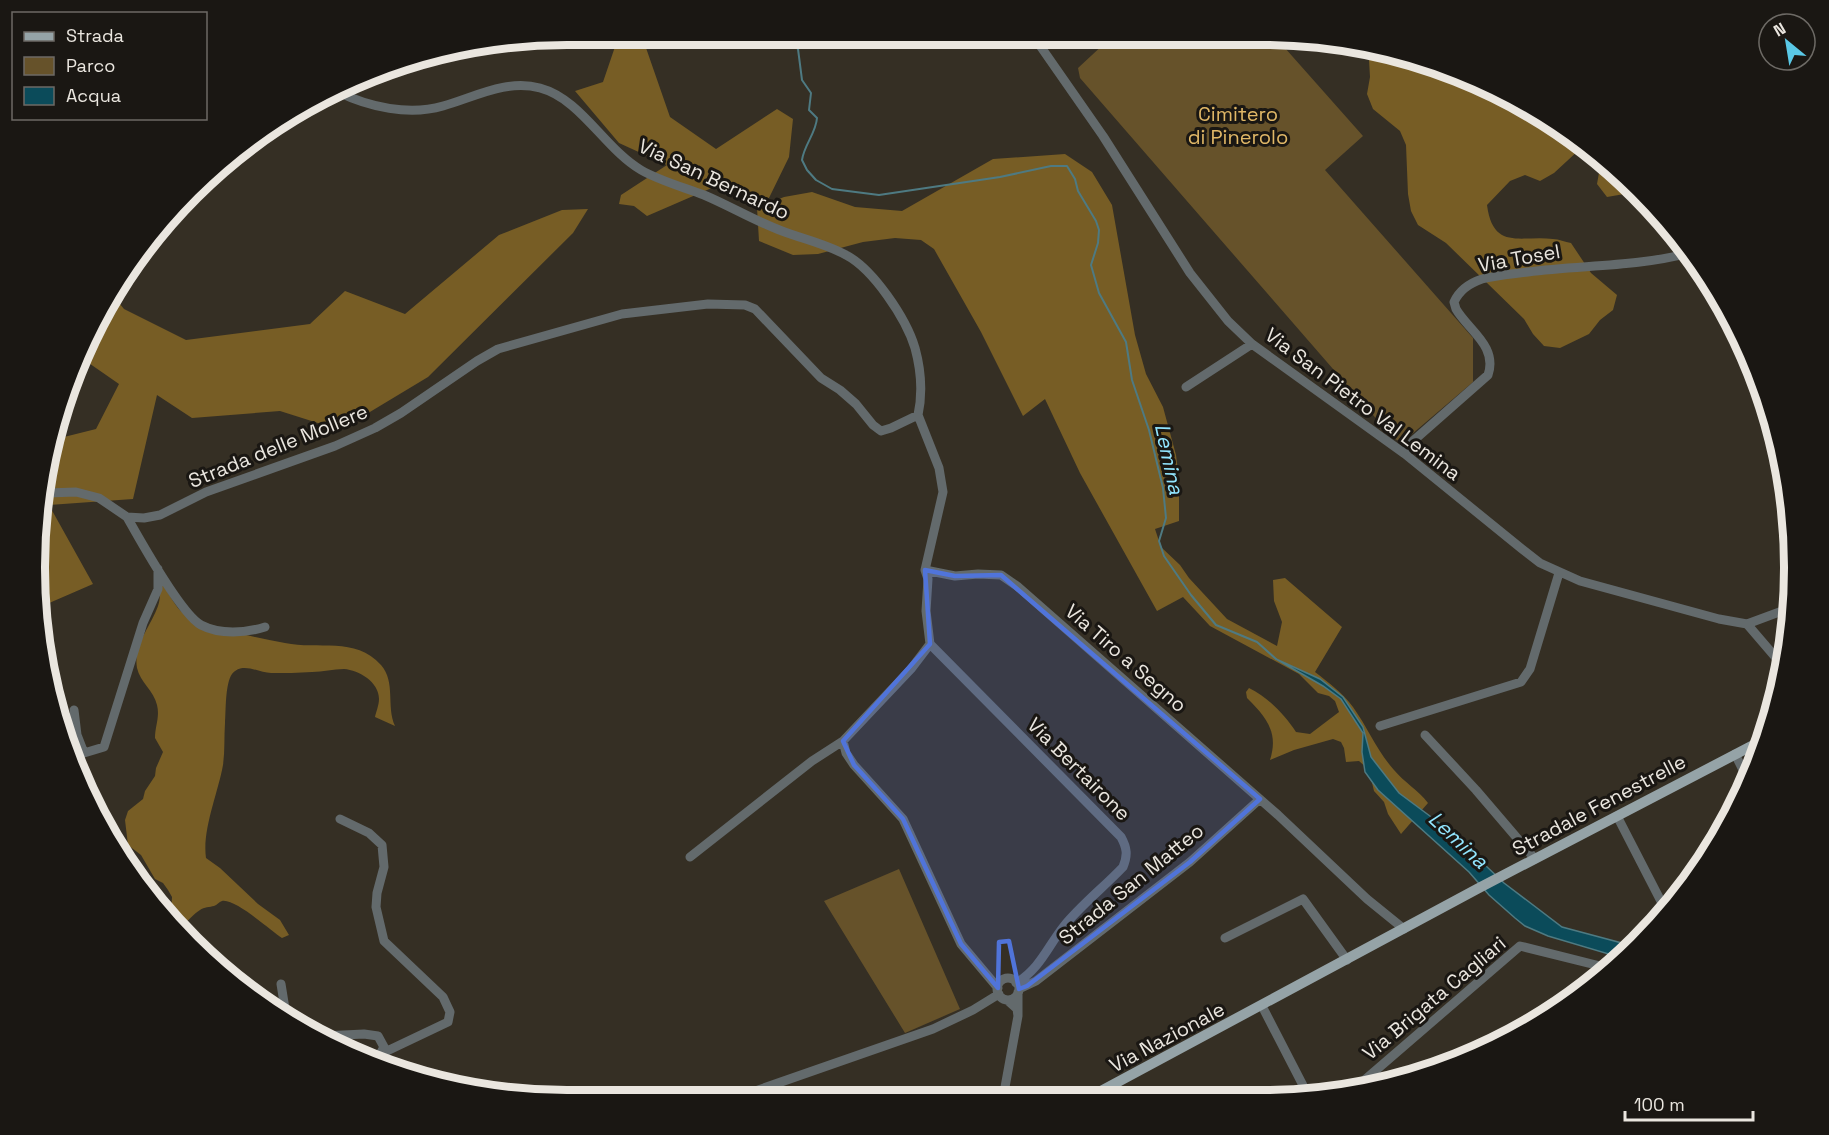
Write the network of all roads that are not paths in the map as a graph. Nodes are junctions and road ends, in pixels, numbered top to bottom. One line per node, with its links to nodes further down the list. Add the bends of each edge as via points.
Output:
1 (1040, 45): 4 (street, Via San Pietro Val Lemina, via 1190,273 1223,317)
2 (346, 95): 6 (street, Via San Bernardo, via 411,111 442,106 499,87 540,88 578,109 613,148 642,170 761,223 847,255 882,288 914,345 921,385)
3 (1680, 255): 7 (street, Via Tosel, via 1651,262 1492,277 1462,290 1454,302 1456,309 1484,344 1489,356 1488,375 1413,441)
4 (1252, 344): 5 (street); 7 (street, Via San Pietro Val Lemina)
5 (1186, 387)
6 (918, 415): 9 (street, Strada delle Mollere, via 881,431 848,397 821,378 764,317 745,305 667,308 622,314 498,349 375,428 206,492 160,515); 11 (street, via 939,468 943,492)
7 (1405, 454): 12 (street, Via San Pietro Val Lemina, via 1522,549)
8 (50, 493): 9 (street, via 76,492 99,498)
9 (127, 517): 10 (street)
10 (158, 569): 15 (street, via 187,612 200,624 221,631 250,632); 18 (street, via 158,589 143,623 104,747 84,753)
11 (925, 570): 16 (street); 25 (street, Via Tiro a Segno, via 955,576 1001,575)
12 (1559, 573): 14 (street, Via San Pietro Val Lemina); 19 (street, via 1530,669 1521,682)
13 (1782, 611): 14 (street)
14 (1747, 624): 17 (street)
15 (265, 627)
16 (930, 644): 21 (street); 36 (street, Via Bertairone, via 1121,837 1127,850 1123,867 1064,926)
17 (1776, 658)
18 (74, 710)
19 (1380, 726)
20 (1425, 735): 29 (street)
21 (843, 741): 28 (street); 37 (street, via 854,765 903,819 962,944)
22 (1752, 745): 23 (main road, Stradale Fenestrelle)
23 (1735, 754): 24 (street); 26 (main road, Stradale Fenestrelle)
24 (1743, 770)
25 (1260, 799): 31 (street, Via Tiro a Segno); 36 (street, Strada San Matteo, via 1190,862 1036,981)
26 (1617, 816): 29 (main road, Stradale Fenestrelle); 30 (street)
27 (340, 819): 44 (street, via 369,833 382,845 384,867 375,907 384,941 443,997 450,1012 448,1022)
28 (690, 857)
29 (1535, 859): 31 (main road, Stradale Fenestrelle)
30 (1662, 903)
31 (1404, 929): 33 (main road, Stradale Fenestrelle)
32 (1226, 938): 33 (street, via 1303,899)
33 (1347, 960): 39 (main road, Stradale Fenestrelle)
34 (1599, 966): 45 (street, Via Brigata Cagliari, via 1520,946)
35 (281, 984): 40 (street)
36 (1018, 988): 37 (street, via 1012,979 1004,979); 38 (street, via 1014,998); 41 (street)
37 (998, 991): 38 (street); 47 (street, via 973,1010 933,1029)
38 (1007, 1000): 41 (street, via 1017,1009)
39 (1262, 1006): 46 (street); 49 (main road, Via Nazionale)
40 (285, 1007)
41 (1018, 1016): 48 (street)
42 (335, 1035): 43 (street, via 378,1036 384,1047)
43 (380, 1054)
44 (382, 1055)
45 (1365, 1079)
46 (1304, 1088)
47 (762, 1090)
48 (1004, 1090)
49 (1103, 1090)

